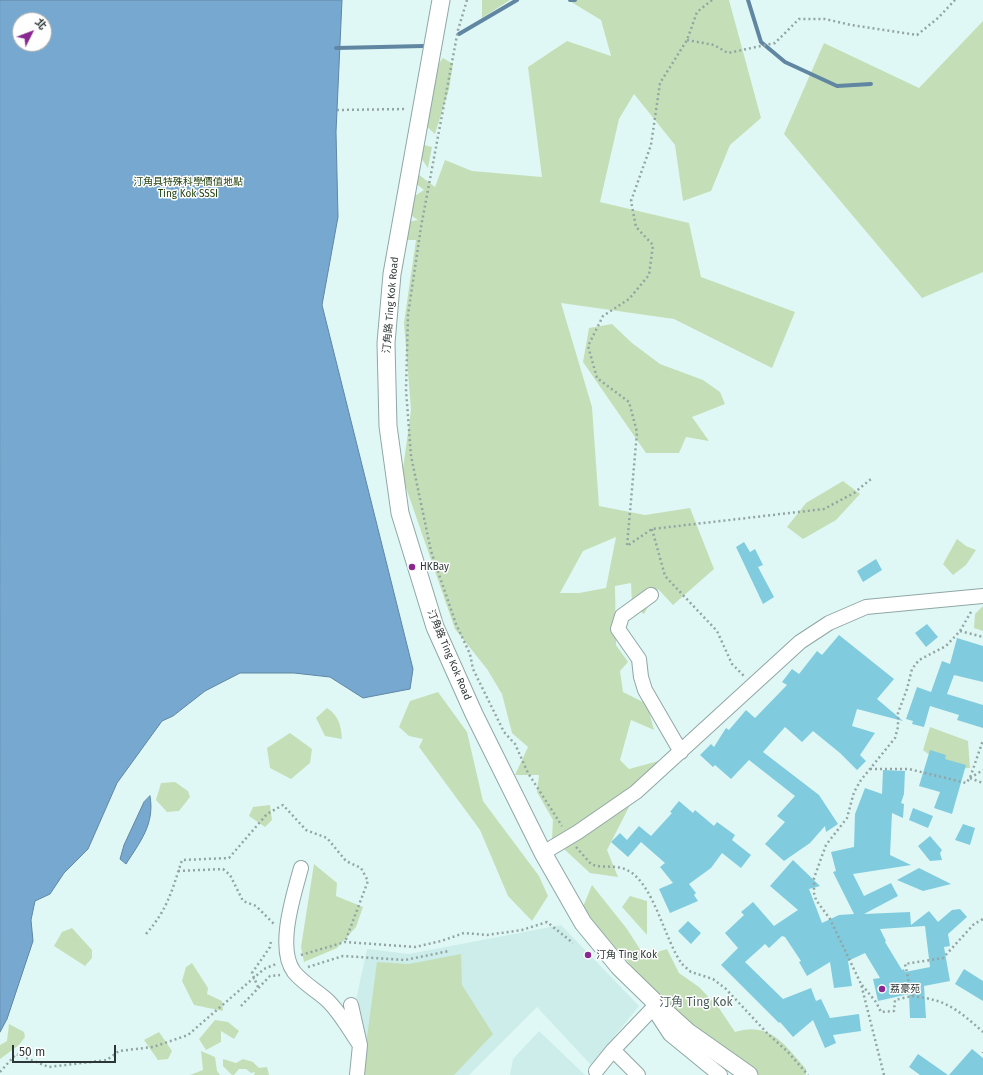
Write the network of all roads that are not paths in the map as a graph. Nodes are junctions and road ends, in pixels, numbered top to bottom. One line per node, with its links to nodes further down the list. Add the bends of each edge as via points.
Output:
1 (441, 0): 5 (main road, 汀角路 Ting Kok Road, via 392,274 386,343 388,426 400,513 435,626 474,714)
2 (651, 595): 4 (street, via 622,616 618,629 639,658 645,690)
3 (981, 596): 4 (street, via 878,605 855,611 815,631 752,685)
4 (681, 752): 5 (street, via 636,792)
5 (543, 853): 8 (main road, 汀角路 Ting Kok Road, via 583,923)
6 (301, 868): 9 (street, via 290,911 288,959 294,972 329,1002)
7 (351, 1006): 9 (street)
8 (655, 1006): 10 (street); 14 (street, via 670,1034); 15 (main road, 汀角路 Ting Kok Road)
9 (360, 1045): 12 (street)
10 (613, 1050): 11 (street); 13 (street)
11 (596, 1071)
12 (357, 1075)
13 (638, 1075)
14 (720, 1075)
15 (748, 1075)

